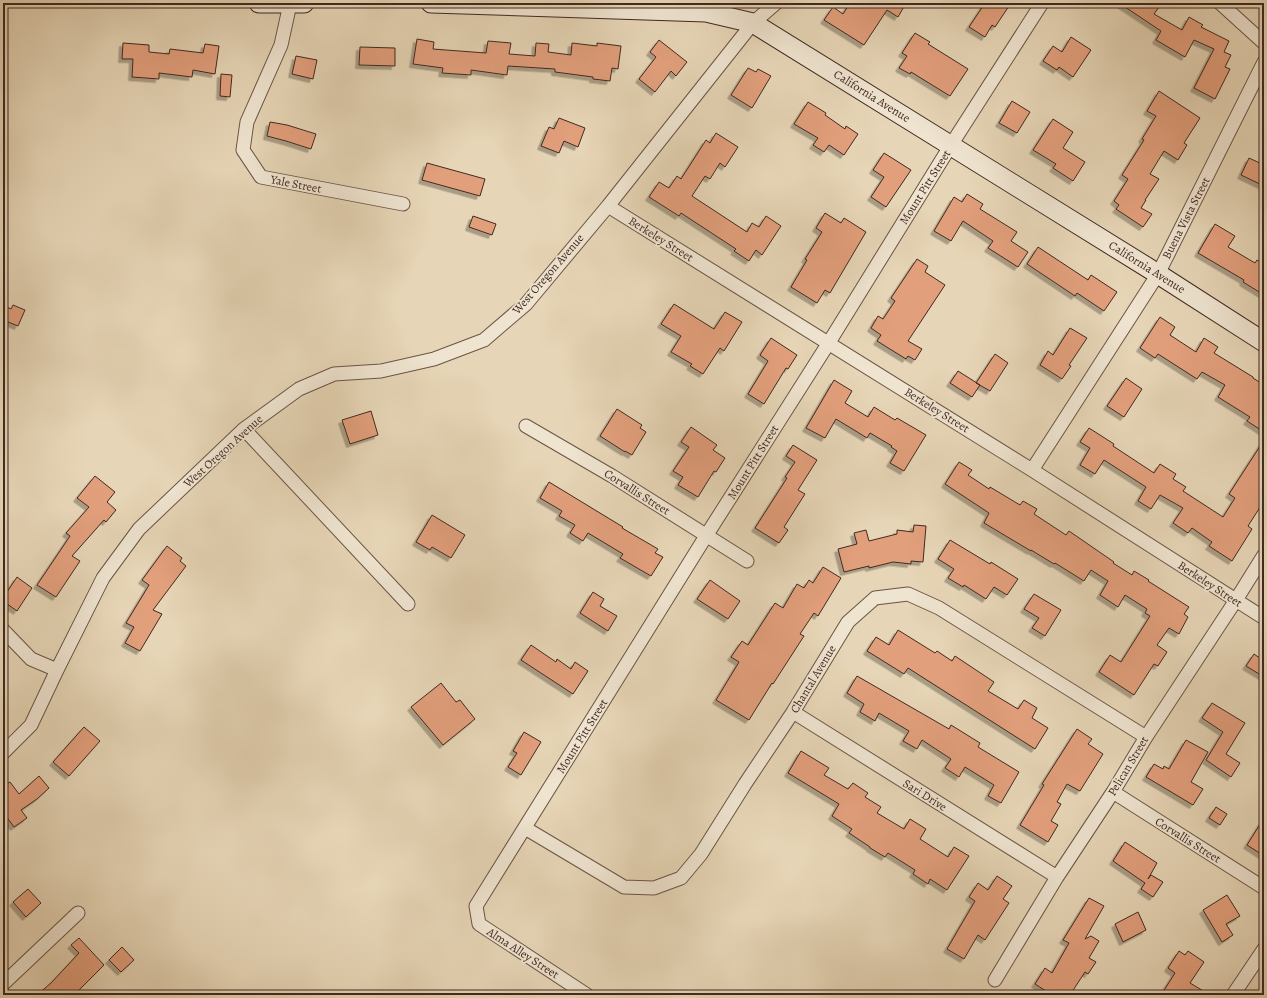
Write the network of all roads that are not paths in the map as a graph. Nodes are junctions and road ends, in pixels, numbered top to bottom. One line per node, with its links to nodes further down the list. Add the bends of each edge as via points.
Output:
1 (259, 3): 2 (street)
2 (297, 3): 11 (street, Yale Street, via 247,122 243,150 261,177)
3 (431, 3): 7 (street, California Avenue, via 706,12)
4 (776, 3): 7 (street, West Oregon Avenue)
5 (1042, 3): 10 (street, Mount Pitt Street)
6 (1220, 3): 8 (street)
7 (753, 23): 10 (street, California Avenue); 12 (street, West Oregon Avenue)
8 (1264, 43)
9 (1264, 62): 13 (street, Buena Vista Street)
10 (951, 145): 13 (street, California Avenue); 15 (street, Mount Pitt Street)
11 (403, 204)
12 (608, 206): 15 (street, Berkeley Street); 17 (street, West Oregon Avenue, via 526,304 484,340 434,359 404,366 381,371 334,374 299,389)
13 (1158, 274): 14 (street, California Avenue); 18 (street, Buena Vista Street)
14 (1264, 342)
15 (828, 344): 18 (street, Berkeley Street); 19 (street, Mount Pitt Street)
16 (526, 426): 19 (street, Corvallis Street, via 612,476)
17 (244, 429): 23 (street); 26 (street, West Oregon Avenue, via 139,529 103,578)
18 (1032, 470): 22 (street, Berkeley Street)
19 (706, 536): 21 (street, Corvallis Street); 31 (street, Mount Pitt Street)
20 (1264, 555): 22 (street, Pelican Street)
21 (747, 561)
22 (1236, 600): 24 (street, Berkeley Street); 28 (street, Pelican Street)
23 (408, 604)
24 (1264, 618)
25 (3, 630): 26 (street, via 31,659)
26 (57, 670): 29 (street, West Oregon Avenue, via 31,725)
27 (793, 712): 28 (street, Chantal Avenue, via 848,622 875,598 908,594 939,608); 31 (street, Chantal Avenue, via 701,854 681,878 654,888 624,887); 32 (street, Sari Drive)
28 (1146, 737): 30 (street, Pelican Street)
29 (3, 753)
30 (1113, 792): 32 (street, Pelican Street); 33 (street, Corvallis Street)
31 (525, 828): 35 (street, Mount Pitt Street, via 476,906)
32 (1057, 877): 37 (street, Pelican Street)
33 (1264, 888)
34 (78, 913): 38 (street)
35 (478, 924): 39 (street, Alma Alley Street)
36 (1264, 949): 40 (street)
37 (995, 980)
38 (3, 984)
39 (587, 995)
40 (1233, 995)

